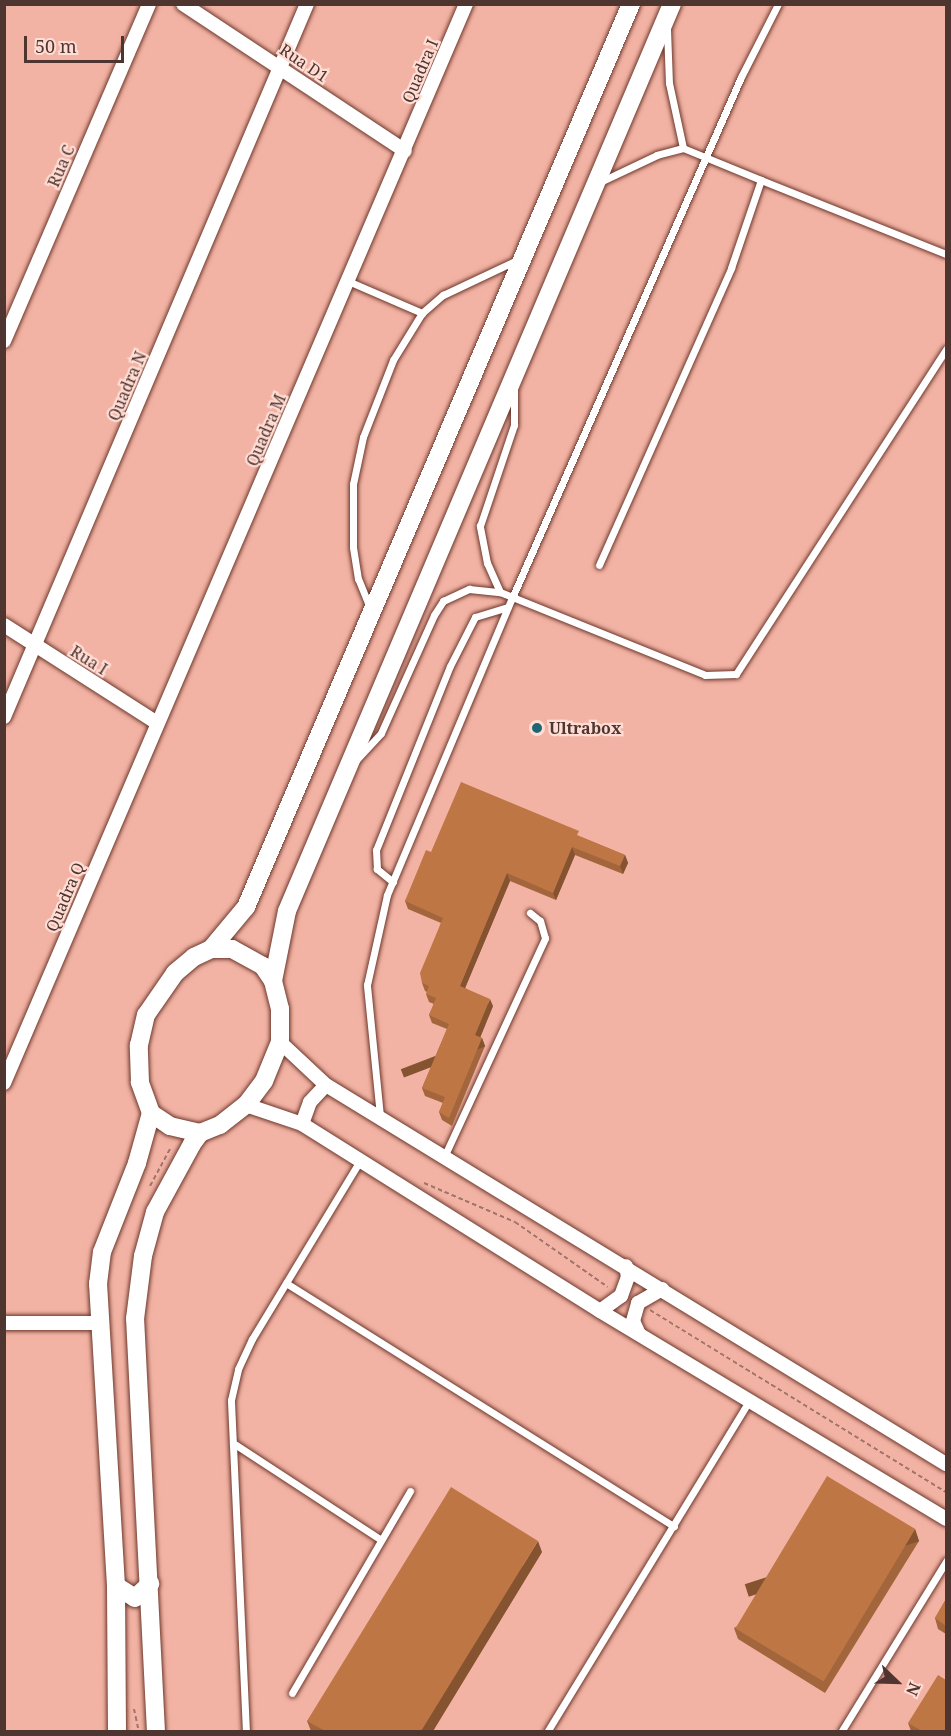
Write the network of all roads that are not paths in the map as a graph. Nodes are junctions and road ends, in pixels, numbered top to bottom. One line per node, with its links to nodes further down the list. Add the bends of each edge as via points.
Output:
1 (149, 4): 18 (street, Rua C)
2 (183, 4): 8 (street, Rua D1)
3 (307, 4): 8 (street, Quadra N)
4 (466, 4): 10 (street, Quadra I)
5 (631, 4): 15 (main road)
6 (778, 4): 11 (lane)
7 (669, 11): 9 (lane, via 669,83); 13 (main road)
8 (280, 67): 10 (street, Rua D1); 27 (street, Quadra N)
9 (683, 148): 11 (lane); 13 (lane, via 635,164)
10 (405, 151): 16 (street, Quadra M)
11 (707, 156): 12 (lane); 23 (lane)
12 (761, 180): 14 (lane); 21 (lane, via 731,268)
13 (595, 186): 20 (main road)
14 (946, 254)
15 (521, 258): 17 (lane, via 443,296); 25 (main road)
16 (348, 281): 17 (lane); 29 (street, Quadra M)
17 (422, 313): 25 (lane, via 405,336 375,404 353,484 353,547 358,579)
18 (4, 341)
19 (946, 349): 23 (lane, via 736,674 705,675)
20 (512, 378): 22 (lane, via 517,409 514,425 480,526 487,563); 30 (main road)
21 (599, 565)
22 (500, 592): 23 (lane); 30 (lane, via 469,589 443,601 381,733 367,752)
23 (512, 598): 24 (lane)
24 (508, 607): 31 (lane); 31 (lane, via 476,617 450,666 376,850 377,869)
25 (371, 611): 33 (main road, via 246,907)
26 (4, 625): 27 (street, Rua I)
27 (35, 646): 28 (street, Quadra N); 29 (street, Rua I)
28 (4, 717)
29 (156, 723): 36 (street, Quadra Q)
30 (348, 766): 34 (main road, via 280,930)
31 (393, 882): 40 (lane, via 372,950 367,985)
32 (530, 913): 43 (lane, via 540,921 544,938)
33 (211, 949): 34 (main road, via 232,949 249,956 263,966); 39 (main road, via 175,973 146,1015 139,1045 140,1082)
34 (273, 981): 35 (main road, via 280,1009)
35 (280, 1042): 37 (street); 38 (main road, via 264,1081)
36 (4, 1083)
37 (326, 1085): 40 (street); 41 (street, via 310,1102)
38 (246, 1105): 41 (street); 42 (main road, via 220,1125)
39 (151, 1113): 42 (main road, via 170,1126); 50 (main road, via 137,1163 102,1252)
40 (380, 1119): 43 (street)
41 (302, 1124): 44 (street)
42 (200, 1133): 60 (main road, via 155,1212 143,1256 135,1319)
43 (444, 1157): 45 (street)
44 (361, 1159): 46 (lane); 48 (street)
45 (626, 1266): 47 (street); 48 (street, via 628,1277 621,1296)
46 (286, 1283): 53 (lane, via 238,1369 231,1400); 57 (lane)
47 (662, 1289): 51 (street, via 638,1303 633,1321); 54 (street)
48 (600, 1311): 51 (street)
49 (4, 1323): 50 (street)
50 (99, 1323): 61 (main road)
51 (639, 1334): 52 (street)
52 (750, 1400): 56 (street); 57 (lane)
53 (233, 1443): 58 (lane); 65 (lane)
54 (946, 1464)
55 (410, 1491): 58 (lane)
56 (946, 1519)
57 (674, 1526): 66 (lane)
58 (381, 1540): 62 (lane)
59 (946, 1561): 67 (lane)
60 (150, 1584): 61 (main road, via 135,1598); 64 (main road)
61 (116, 1586): 63 (main road)
62 (292, 1693)
63 (117, 1731)
64 (156, 1731)
65 (246, 1731)
66 (547, 1731)
67 (841, 1731)

